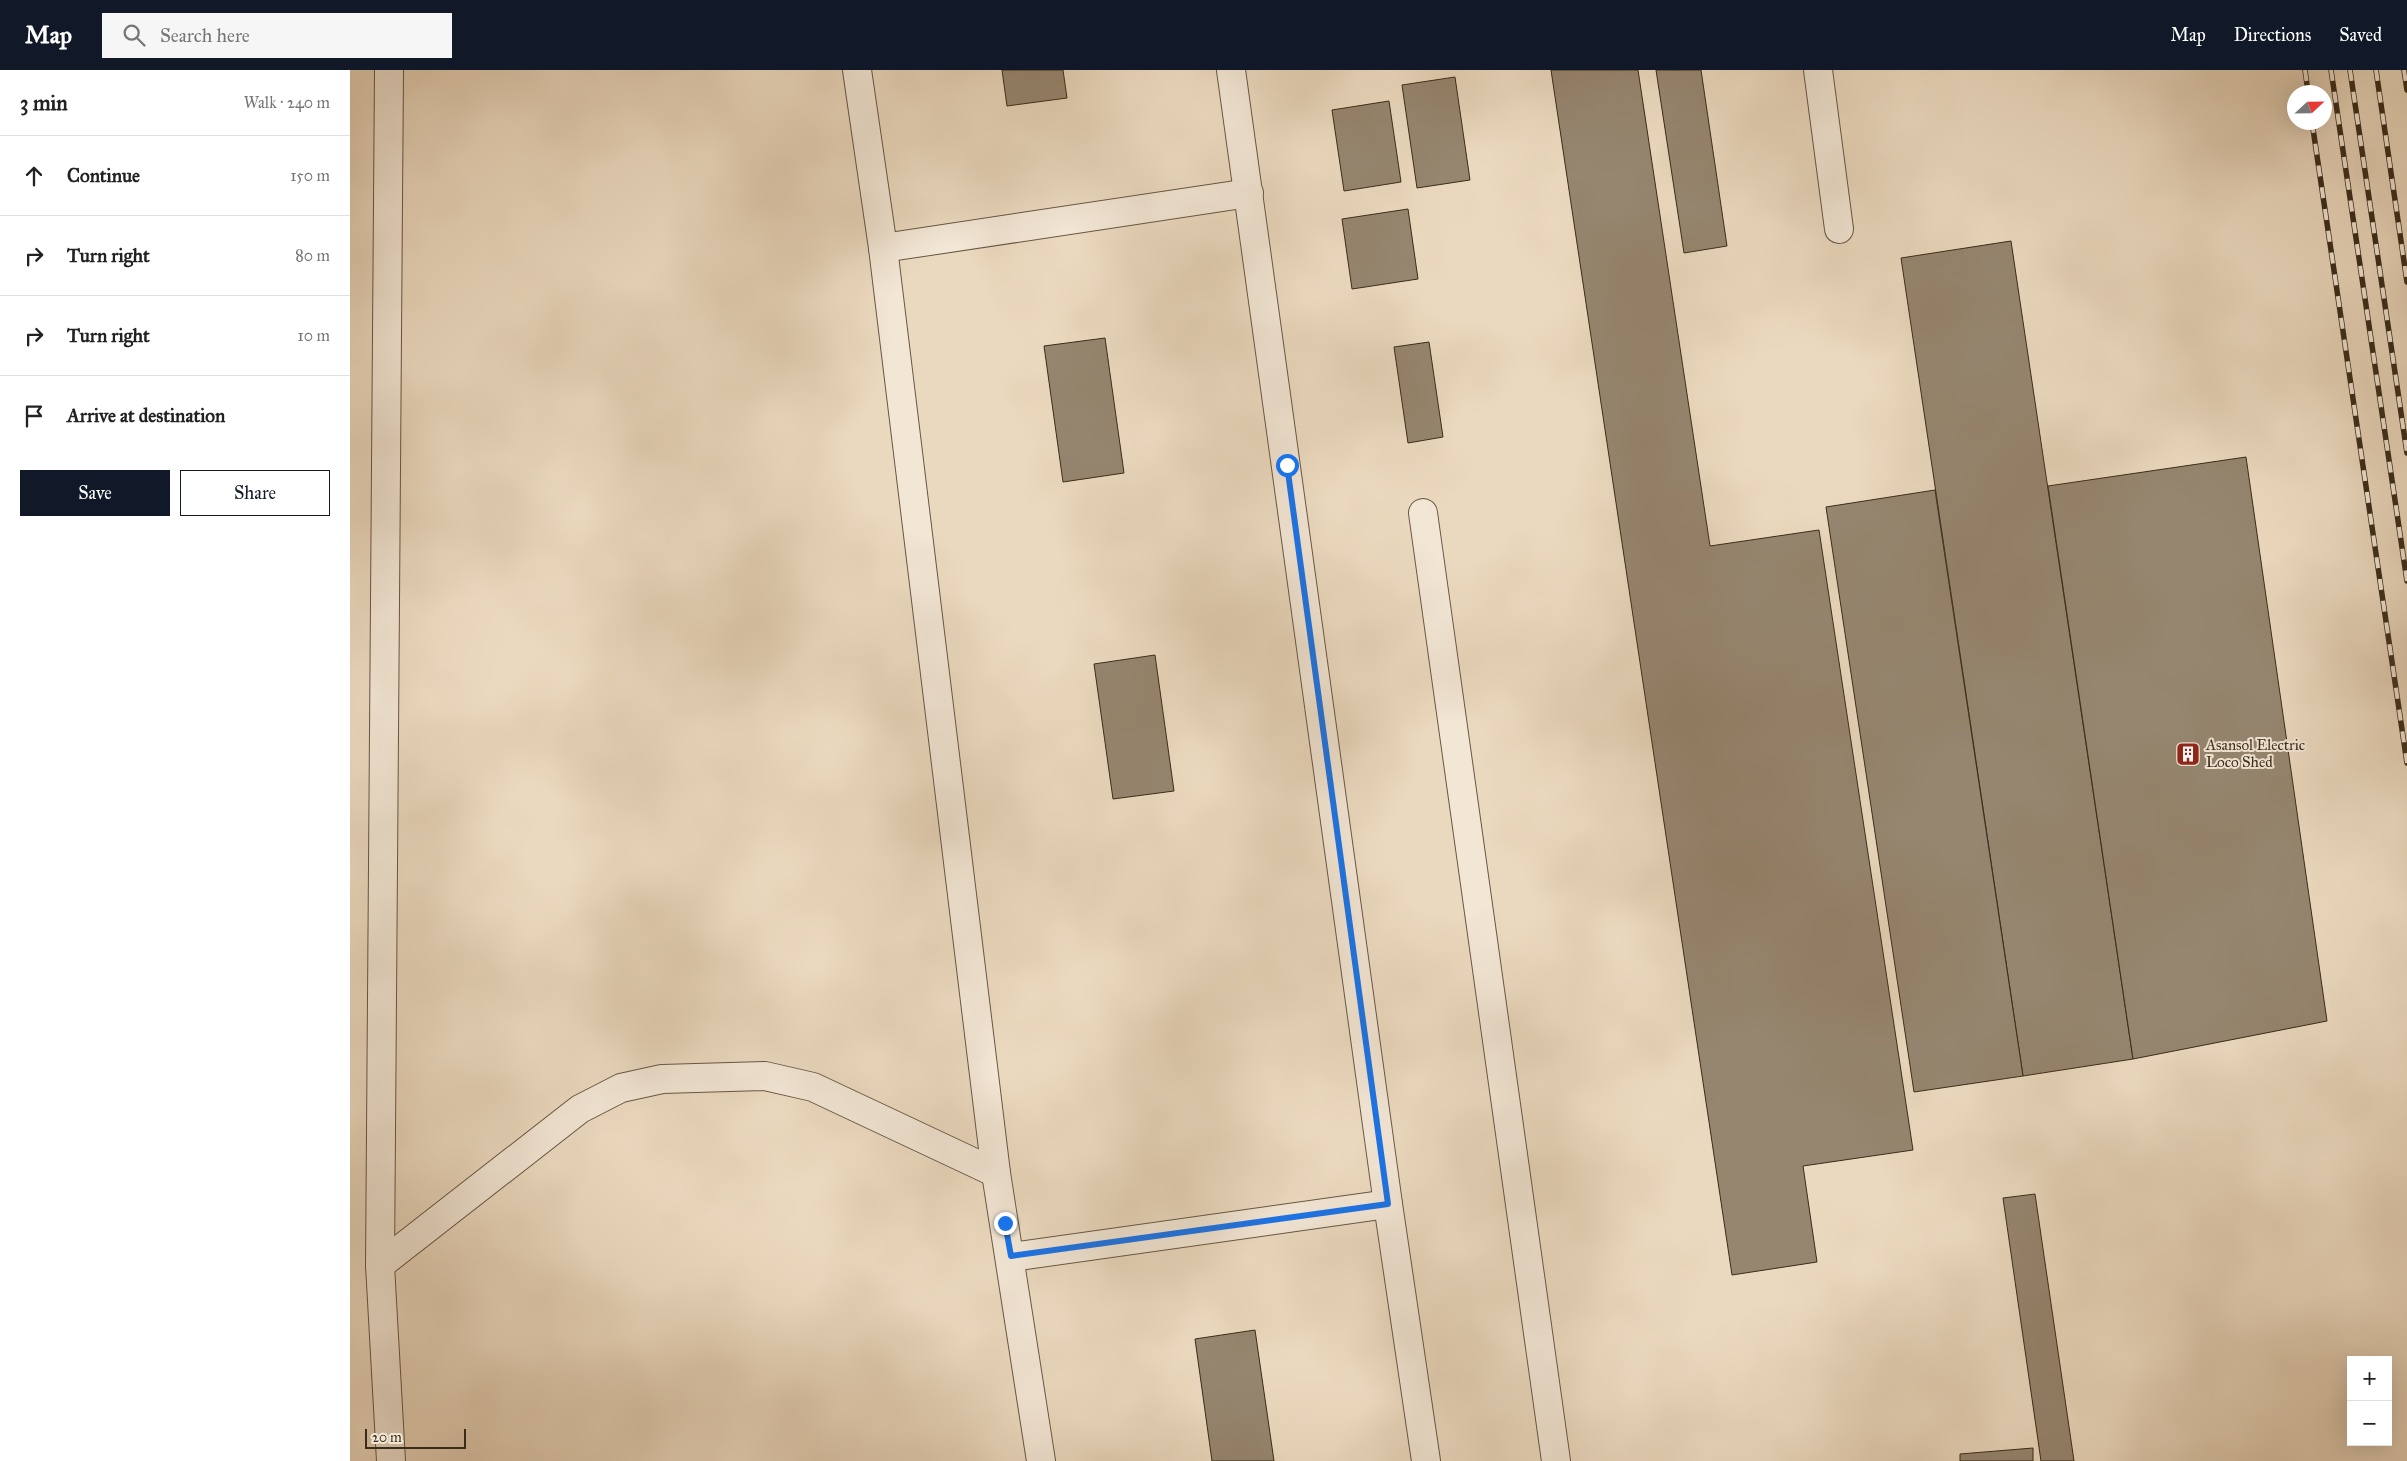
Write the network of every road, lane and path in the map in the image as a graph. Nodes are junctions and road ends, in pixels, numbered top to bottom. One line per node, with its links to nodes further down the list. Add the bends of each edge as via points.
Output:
1 (389, 70): 12 (street)
2 (857, 70): 7 (street)
3 (1231, 70): 5 (street)
4 (1818, 70): 6 (street)
5 (1249, 193): 7 (street); 10 (street)
6 (1839, 230)
7 (884, 248): 9 (street)
8 (1423, 513): 16 (street)
9 (996, 1173): 11 (street); 12 (street, via 813,1087 765,1076 662,1079 621,1088 580,1109)
10 (1388, 1204): 11 (street); 15 (street)
11 (1011, 1256): 14 (street)
12 (380, 1265): 13 (street)
13 (391, 1461)
14 (1041, 1461)
15 (1426, 1461)
16 (1556, 1461)

